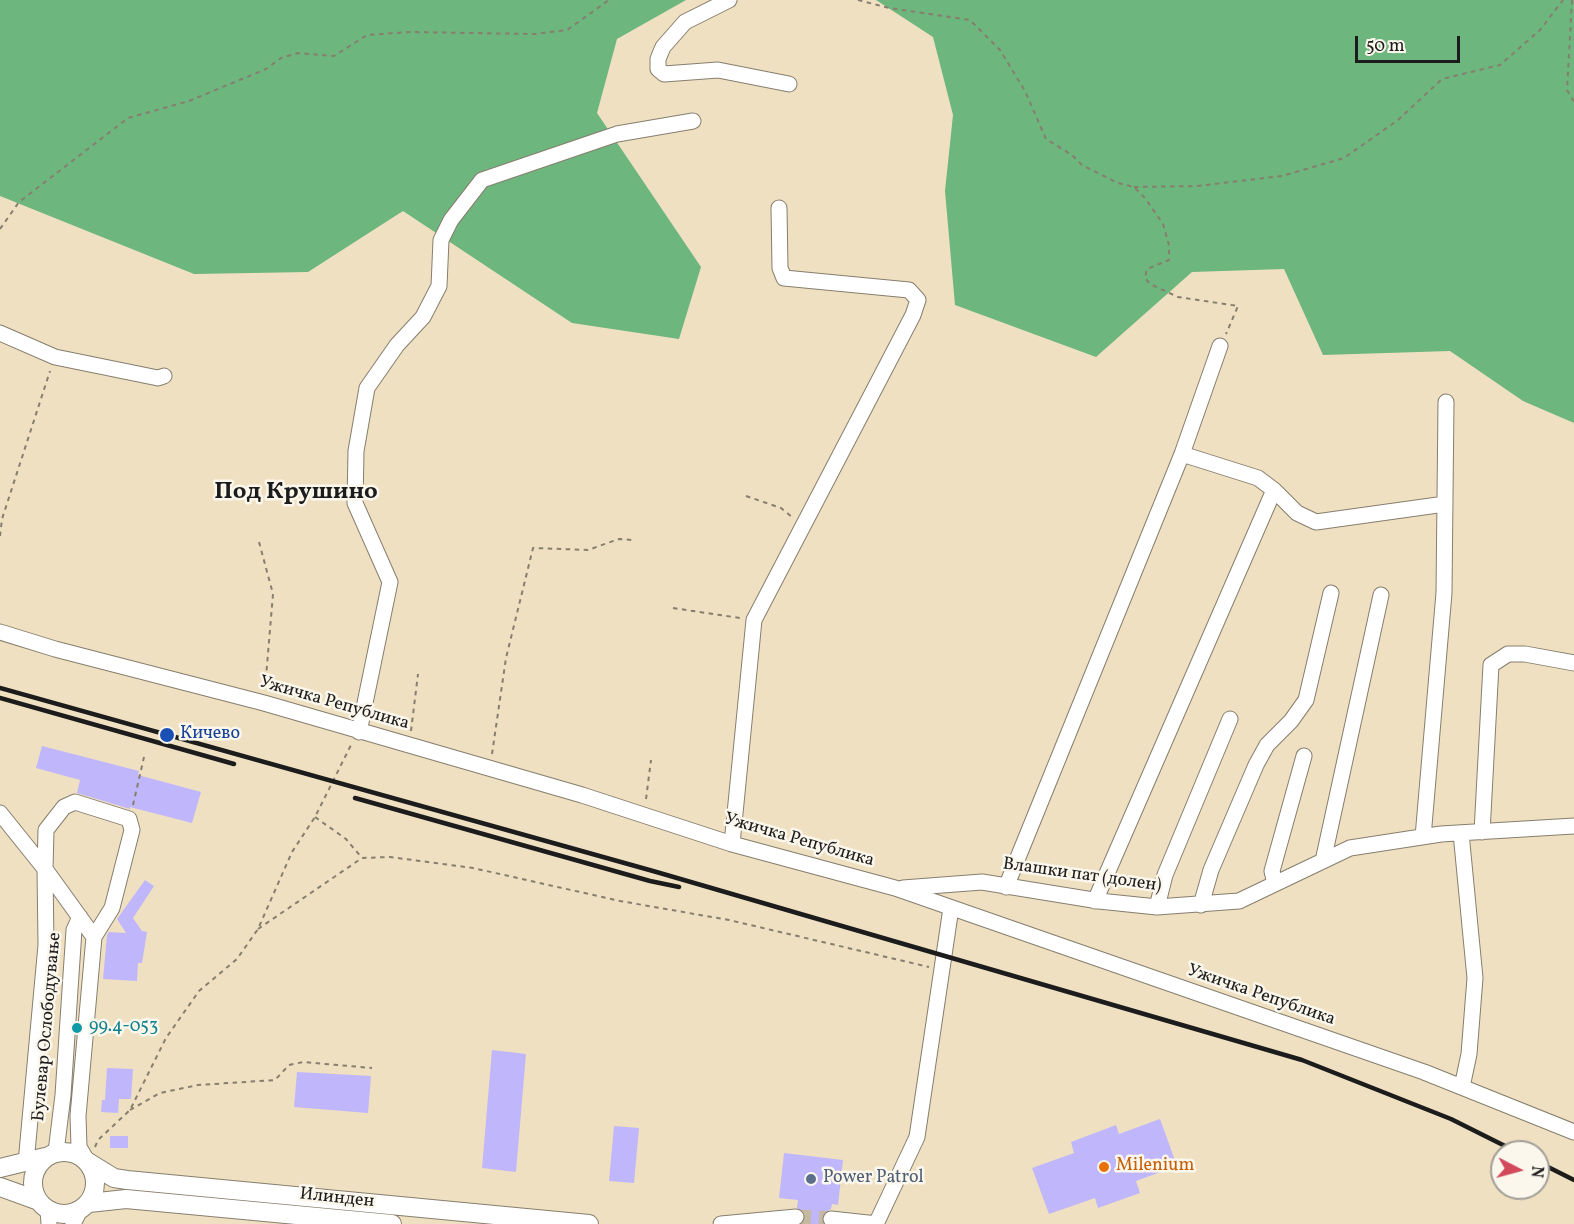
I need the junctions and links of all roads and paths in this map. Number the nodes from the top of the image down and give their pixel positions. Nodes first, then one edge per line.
1 (609, 0) edge
2 (729, 0) edge
3 (858, 0) edge
4 (1563, 0) edge
5 (1572, 0) edge
6 (789, 84) dead end
7 (1574, 102) edge
8 (693, 121) dead end
9 (1134, 187) junction
10 (779, 208) dead end
11 (0, 229) edge
12 (0, 333) edge
13 (1220, 346) joint
14 (55, 357) junction
15 (165, 376) dead end
16 (1446, 402) dead end
17 (1182, 454) junction
18 (1274, 490) junction
19 (746, 496) dead end
20 (1445, 504) junction
21 (803, 527) junction
22 (0, 536) edge
23 (632, 540) dead end
24 (259, 542) dead end
25 (1331, 593) dead end
26 (1381, 595) dead end
27 (673, 608) dead end
28 (754, 620) junction
29 (0, 632) edge
30 (1574, 663) edge
31 (418, 674) dead end
32 (264, 703) junction
33 (1230, 719) dead end
34 (359, 732) junction
35 (410, 746) junction
36 (1304, 756) dead end
37 (144, 757) dead end
38 (651, 760) dead end
39 (490, 769) junction
40 (0, 813) edge
41 (644, 814) junction
42 (315, 817) junction
43 (129, 819) junction
44 (1574, 826) edge
45 (1482, 832) junction
46 (1461, 833) junction
47 (1424, 837) junction
48 (732, 844) junction
49 (362, 858) junction
50 (1323, 861) junction
51 (45, 869) junction
52 (1275, 884) junction
53 (1006, 887) junction
54 (895, 888) junction
55 (1095, 901) junction
56 (1201, 905) junction
57 (1157, 907) junction
58 (951, 908) junction
59 (80, 917) junction
60 (258, 929) junction
61 (94, 937) junction
62 (943, 970) junction
63 (372, 1068) dead end
64 (1462, 1088) junction
65 (130, 1110) junction
66 (1574, 1132) edge
67 (51, 1155) junction
68 (88, 1162) junction
69 (26, 1163) junction
70 (0, 1168) edge
71 (0, 1187) edge
72 (45, 1212) edge
73 (80, 1212) edge
74 (796, 1217) tunnel mouth
75 (831, 1220) dead end
76 (392, 1224) edge
77 (589, 1224) edge
78 (721, 1224) edge
79 (877, 1224) edge

1 - 11 path
2 - 6 street
3 - 9 path
4 - 9 path
5 - 7 path
8 - 34 street
9 - 13 path
10 - 21 street
12 - 14 street
13 - 17 street
14 - 15 street
14 - 22 path
16 - 20 street
17 - 18 street
17 - 53 street
18 - 20 street
18 - 55 street
19 - 21 path
20 - 47 street
21 - 28 street
23 - 39 path
24 - 32 path
25 - 56 street
26 - 50 street
27 - 28 path
28 - 48 street
29 - 32 street, Ужичка Република
30 - 45 street
31 - 35 path
32 - 34 street, Ужичка Република
33 - 57 street
34 - 35 street, Ужичка Република
34 - 42 path
35 - 39 street, Ужичка Република
36 - 52 street
37 - 43 path
38 - 41 path
39 - 41 street, Ужичка Република
40 - 51 street, Булевар Ослободување
41 - 48 street, Ужичка Република
42 - 49 path
42 - 60 path
43 - 51 street
43 - 61 street, Булевар Ослободување
44 - 45 street, Влашки пат (долен)
45 - 46 street, Влашки пат (долен)
46 - 47 street, Влашки пат (долен)
46 - 64 street
47 - 50 street, Влашки пат (долен)
48 - 54 street, Ужичка Република
49 - 60 path
49 - 62 path
50 - 52 street, Влашки пат (долен)
51 - 59 street, Булевар Ослободување
51 - 69 street
52 - 56 street, Влашки пат (долен)
53 - 54 street, Влашки пат (долен)
53 - 55 street, Влашки пат (долен)
54 - 58 street, Ужичка Република
55 - 57 street, Влашки пат (долен)
56 - 57 street, Влашки пат (долен)
58 - 62 street
58 - 64 street, Ужичка Република
59 - 61 street
59 - 67 street, Булевар Ослободување
60 - 65 path
61 - 68 street, Булевар Ослободување
62 - 79 street
63 - 65 path
64 - 66 street, Ужичка Република
65 - 68 path
67 - 68 main road, Илинден
67 - 69 main road
67 - 72 main road
68 - 73 main road
68 - 77 main road, Илинден
69 - 70 main road
71 - 72 main road, Илинден
72 - 73 main road, Илинден
73 - 76 main road, Илинден
74 - 78 street
75 - 79 street

